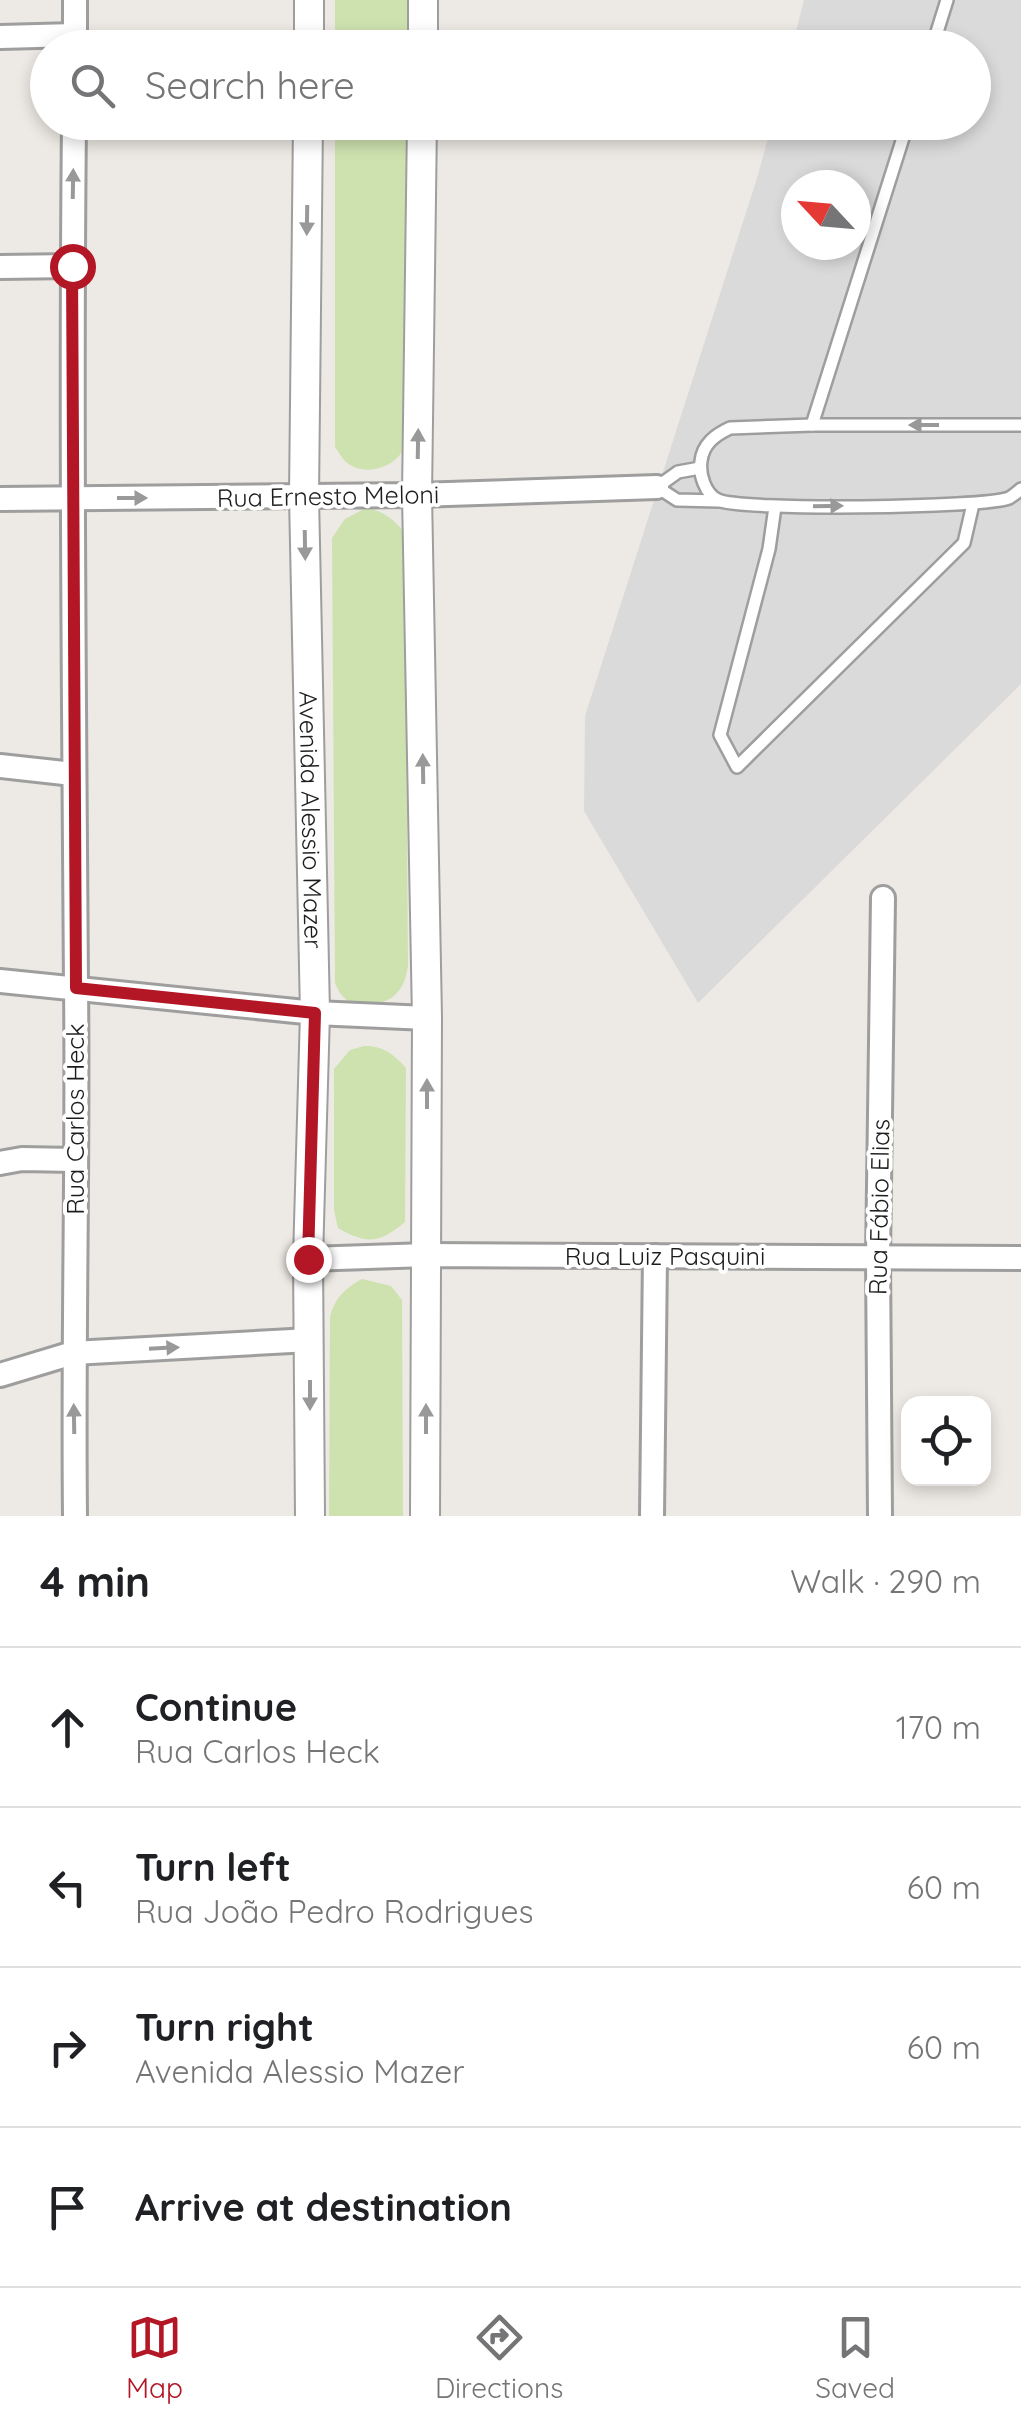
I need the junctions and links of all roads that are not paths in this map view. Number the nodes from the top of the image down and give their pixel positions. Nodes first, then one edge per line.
1 (75, 0) edge
2 (310, 0) edge
3 (423, 0) edge
4 (947, 0) edge
5 (74, 30) edge
6 (309, 30) edge
7 (422, 30) edge
8 (938, 30) edge
9 (0, 36) edge
10 (30, 38) edge
11 (74, 140) edge
12 (308, 140) edge
13 (422, 140) edge
14 (902, 140) edge
15 (72, 266) junction
16 (0, 267) edge
17 (812, 425) junction
18 (1021, 426) edge
19 (700, 468) junction
20 (657, 488) junction
21 (1021, 489) edge
22 (417, 496) junction
23 (304, 497) junction
24 (74, 498) junction
25 (0, 499) edge
26 (719, 501) junction
27 (973, 504) junction
28 (775, 507) junction
29 (0, 766) edge
30 (73, 774) junction
31 (884, 898) dead end
32 (0, 980) edge
33 (76, 988) junction
34 (315, 1013) junction
35 (427, 1018) junction
36 (76, 1160) junction
37 (0, 1163) edge
38 (427, 1255) junction
39 (654, 1256) junction
40 (878, 1258) junction
41 (1021, 1258) edge
42 (308, 1259) junction
43 (310, 1340) junction
44 (73, 1353) junction
45 (0, 1375) edge
46 (75, 1516) edge
47 (310, 1516) edge
48 (425, 1516) edge
49 (652, 1516) edge
50 (880, 1516) edge

1 - 5 street
2 - 6 street
3 - 7 street
4 - 8 lane
9 - 10 street
15 -> 11 street, Rua Carlos Heck
12 -> 23 street, Avenida Alessio Mazer
22 -> 13 street
14 - 17 lane
15 - 16 street
15 - 24 street, Rua Carlos Heck
18 -> 17 lane
17 - 19 lane
19 - 20 lane
19 - 26 lane
20 - 22 street, Rua Ernesto Meloni
20 - 26 lane
21 - 27 lane
22 - 23 street, Rua Ernesto Meloni
35 -> 22 street
24 -> 23 street, Rua Ernesto Meloni
23 -> 34 street, Avenida Alessio Mazer
24 - 25 street, Rua Ernesto Meloni
24 - 30 street, Rua Carlos Heck
26 - 28 lane
28 -> 27 lane
27 - 28 lane
29 - 30 street
30 - 33 street, Rua Carlos Heck
31 - 40 street, Rua Fábio Elias
32 - 33 street
33 - 34 street
33 - 36 street, Rua Carlos Heck
34 - 35 street
34 - 42 street, Avenida Alessio Mazer
38 -> 35 street
36 - 37 street
36 - 44 street, Rua Carlos Heck
38 - 39 street, Rua Luiz Pasquini
38 - 42 street, Rua Luiz Pasquini
48 -> 38 street
39 - 40 street, Rua Luiz Pasquini
39 - 49 street
40 - 41 street, Rua Luiz Pasquini
40 - 50 street, Rua Fábio Elias
42 - 43 street, Avenida Alessio Mazer
44 -> 43 street
43 -> 47 street, Avenida Alessio Mazer
44 - 45 street
46 -> 44 street, Rua Carlos Heck

